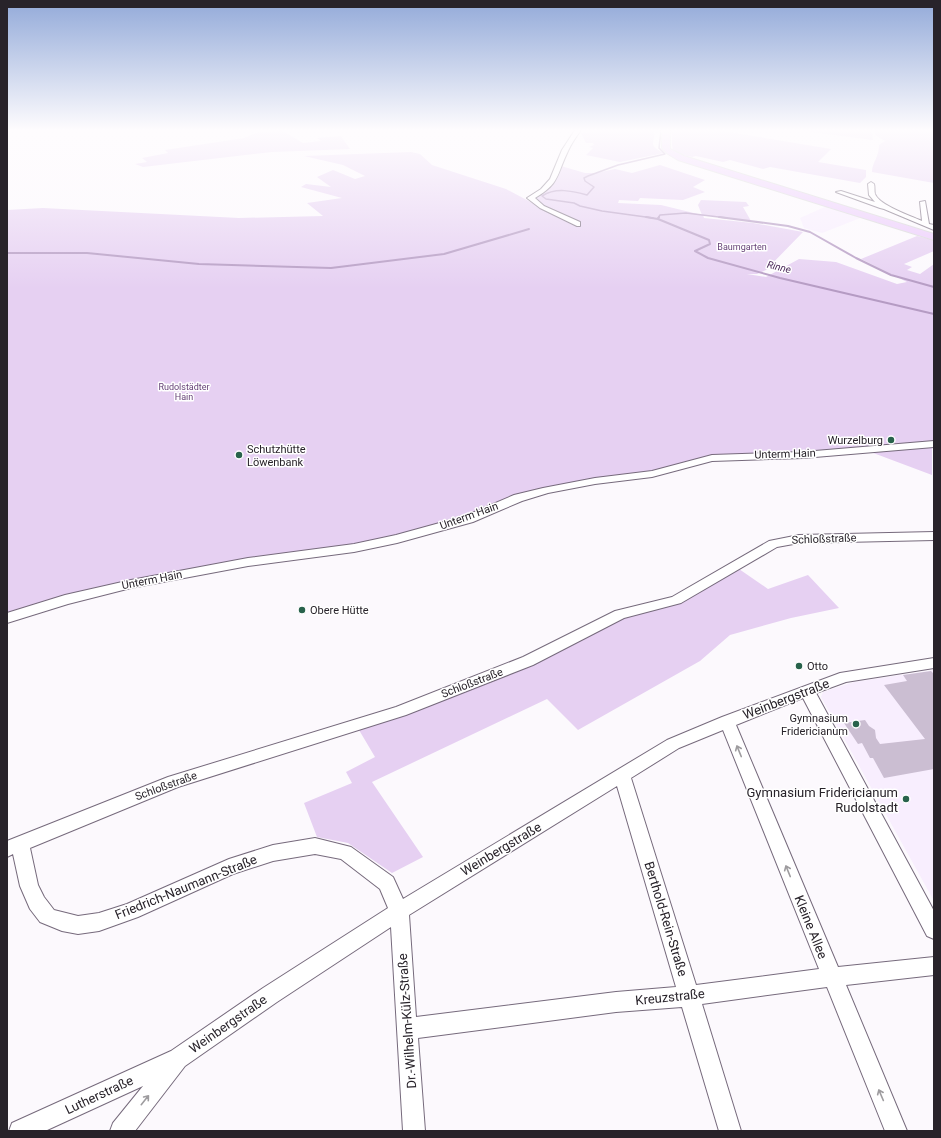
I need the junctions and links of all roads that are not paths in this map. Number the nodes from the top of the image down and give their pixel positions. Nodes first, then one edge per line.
1 (551, 183) edge
2 (763, 183) edge
3 (871, 184) dead end
4 (839, 192) dead end
5 (923, 202) dead end
6 (897, 212) junction
7 (577, 224) dead end
8 (926, 225) junction
9 (934, 228) edge
10 (934, 236) edge
11 (934, 444) edge
12 (934, 536) edge
13 (7, 618) edge
14 (934, 663) edge
15 (807, 690) junction
16 (727, 721) junction
17 (622, 776) junction
18 (13, 846) edge
19 (399, 911) junction
20 (934, 930) edge
21 (934, 966) edge
22 (831, 977) junction
23 (690, 996) junction
24 (407, 1029) junction
25 (178, 1059) junction
26 (20, 1131) edge
27 (120, 1131) edge
28 (414, 1131) edge
29 (730, 1131) edge
30 (896, 1131) edge

1 - 7 street
2 - 10 main road
3 - 6 street
4 - 6 street
5 - 8 street
6 - 8 street
8 - 9 street
11 - 13 street, Unterm Hain
12 - 18 street, Schloßstraße
14 - 15 street, Weinbergstraße
15 - 16 street, Weinbergstraße
15 - 20 street
16 - 17 street, Weinbergstraße
22 -> 16 street, Kleine Allee
17 - 19 street, Weinbergstraße
17 - 23 street, Berthold-Rein-Straße
18 - 19 street, Friedrich-Naumann-Straße
19 - 24 street, Dr.-Wilhelm-Külz-Straße
19 - 25 street, Weinbergstraße
21 - 22 street, Kreuzstraße
22 - 23 street, Kreuzstraße
30 -> 22 street, Kleine Allee
23 - 24 street, Kreuzstraße
23 - 29 street, Berthold-Rein-Straße
24 - 28 street, Dr.-Wilhelm-Külz-Straße
25 - 26 street, Lutherstraße
27 -> 25 street, Weinbergstraße

